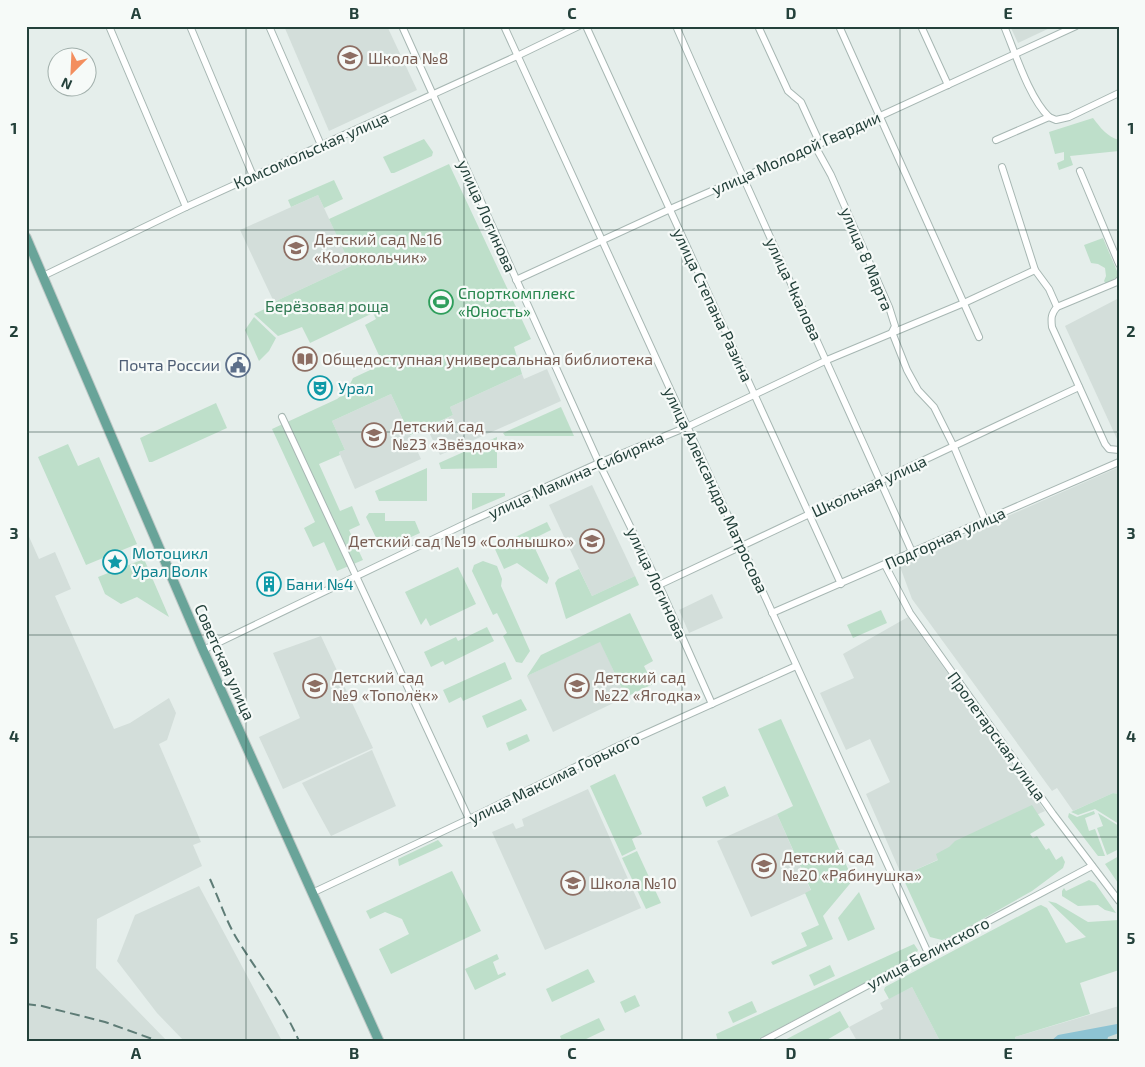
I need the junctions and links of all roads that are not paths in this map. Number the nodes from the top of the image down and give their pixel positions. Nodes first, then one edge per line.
1 (109, 26) edge
2 (190, 26) edge
3 (270, 26) edge
4 (402, 26) edge
5 (504, 26) edge
6 (579, 26) edge
7 (586, 26) edge
8 (676, 26) edge
9 (758, 26) edge
10 (839, 26) edge
11 (921, 26) edge
12 (1004, 26) edge
13 (1076, 26) edge
14 (1016, 54) junction
15 (517, 56) junction
16 (948, 85) junction
17 (1119, 93) edge
18 (432, 95) junction
19 (880, 116) junction
20 (1049, 117) junction
21 (996, 140) dead end
22 (321, 145) junction
23 (815, 146) junction
24 (1002, 167) dead end
25 (1080, 172) dead end
26 (253, 176) junction
27 (742, 177) junction
28 (186, 207) junction
29 (668, 210) junction
30 (26, 237) edge
31 (602, 242) junction
32 (1119, 264) edge
33 (1035, 270) junction
34 (43, 276) junction
35 (516, 280) junction
36 (1119, 280) edge
37 (964, 303) junction
38 (1057, 307) junction
39 (892, 332) junction
40 (979, 337) dead end
41 (827, 360) junction
42 (1079, 387) junction
43 (754, 394) junction
44 (282, 417) dead end
45 (687, 427) junction
46 (954, 447) junction
47 (1119, 450) edge
48 (1119, 462) edge
49 (599, 463) junction
50 (880, 480) junction
51 (809, 513) junction
52 (985, 520) junction
53 (742, 546) junction
54 (912, 552) junction
55 (885, 565) junction
56 (355, 577) junction
57 (841, 584) junction
58 (658, 585) junction
59 (772, 613) junction
60 (203, 650) junction
61 (796, 666) junction
62 (712, 704) junction
63 (468, 819) junction
64 (1092, 866) junction
65 (312, 892) junction
66 (1119, 901) edge
67 (928, 954) junction
68 (379, 1041) edge
69 (763, 1041) edge

1 - 28 street
2 - 26 street
3 - 22 street
4 - 18 street, улица Логинова
5 - 15 street, улица Александра Матросова
6 - 15 street, Комсомольская улица
7 - 29 street, улица Степана Разина
8 - 27 street, улица Чкалова
9 - 23 street, улица 8 Марта
10 - 19 street
11 - 16 street
12 - 14 street
13 - 14 street, улица Молодой Гвардии
14 - 16 street, улица Молодой Гвардии
14 - 20 street
15 - 18 street, Комсомольская улица
15 - 31 street, улица Александра Матросова
16 - 19 street, улица Молодой Гвардии
17 - 20 street
18 - 22 street, Комсомольская улица
18 - 35 street, улица Логинова
19 - 23 street, улица Молодой Гвардии
19 - 37 street
20 - 21 street
22 - 26 street, Комсомольская улица
23 - 27 street, улица Молодой Гвардии
23 - 39 street, улица 8 Марта
24 - 33 street
25 - 32 street
26 - 28 street, Комсомольская улица
27 - 29 street, улица Молодой Гвардии
27 - 41 street, улица Чкалова
28 - 34 street, Комсомольская улица
29 - 31 street, улица Молодой Гвардии
29 - 43 street, улица Степана Разина
30 - 34 main road, Советская улица
31 - 35 street, улица Молодой Гвардии
31 - 45 street, улица Александра Матросова
33 - 37 street, улица Мамина-Сибиряка
33 - 38 street
34 - 60 main road, Советская улица
35 - 49 street, улица Логинова
36 - 38 street
37 - 39 street, улица Мамина-Сибиряка
37 - 40 street
38 - 42 street
39 - 41 street, улица Мамина-Сибиряка
39 - 46 street, улица 8 Марта
41 - 43 street, улица Мамина-Сибиряка
41 - 50 street, улица Чкалова
42 - 46 street, Школьная улица
42 - 47 street
43 - 45 street, улица Мамина-Сибиряка
43 - 51 street, улица Степана Разина
44 - 56 street
45 - 49 street, улица Мамина-Сибиряка
45 - 53 street, улица Александра Матросова
46 - 50 street, Школьная улица
46 - 52 street, улица 8 Марта
48 - 52 street, Подгорная улица
49 - 56 street, улица Мамина-Сибиряка
49 - 58 street, улица Логинова
50 - 51 street, Школьная улица
50 - 54 street, улица Чкалова
51 - 53 street, Школьная улица
51 - 57 street, улица Степана Разина
52 - 54 street, Подгорная улица
53 - 58 street, Школьная улица
53 - 59 street, улица Александра Матросова
54 - 55 street, Подгорная улица
55 - 57 street, Подгорная улица
55 - 64 street, Пролетарская улица
56 - 60 street, улица Мамина-Сибиряка
56 - 63 street
57 - 59 street, Подгорная улица
58 - 62 street, улица Логинова
59 - 61 street, улица Александра Матросова
60 - 65 main road, Советская улица
61 - 62 street, улица Максима Горького
61 - 67 street, улица Александра Матросова
62 - 63 street, улица Максима Горького
63 - 65 street, улица Максима Горького
64 - 66 street, Пролетарская улица
64 - 67 street, улица Белинского
65 - 68 main road, Советская улица
67 - 69 street, улица Белинского

